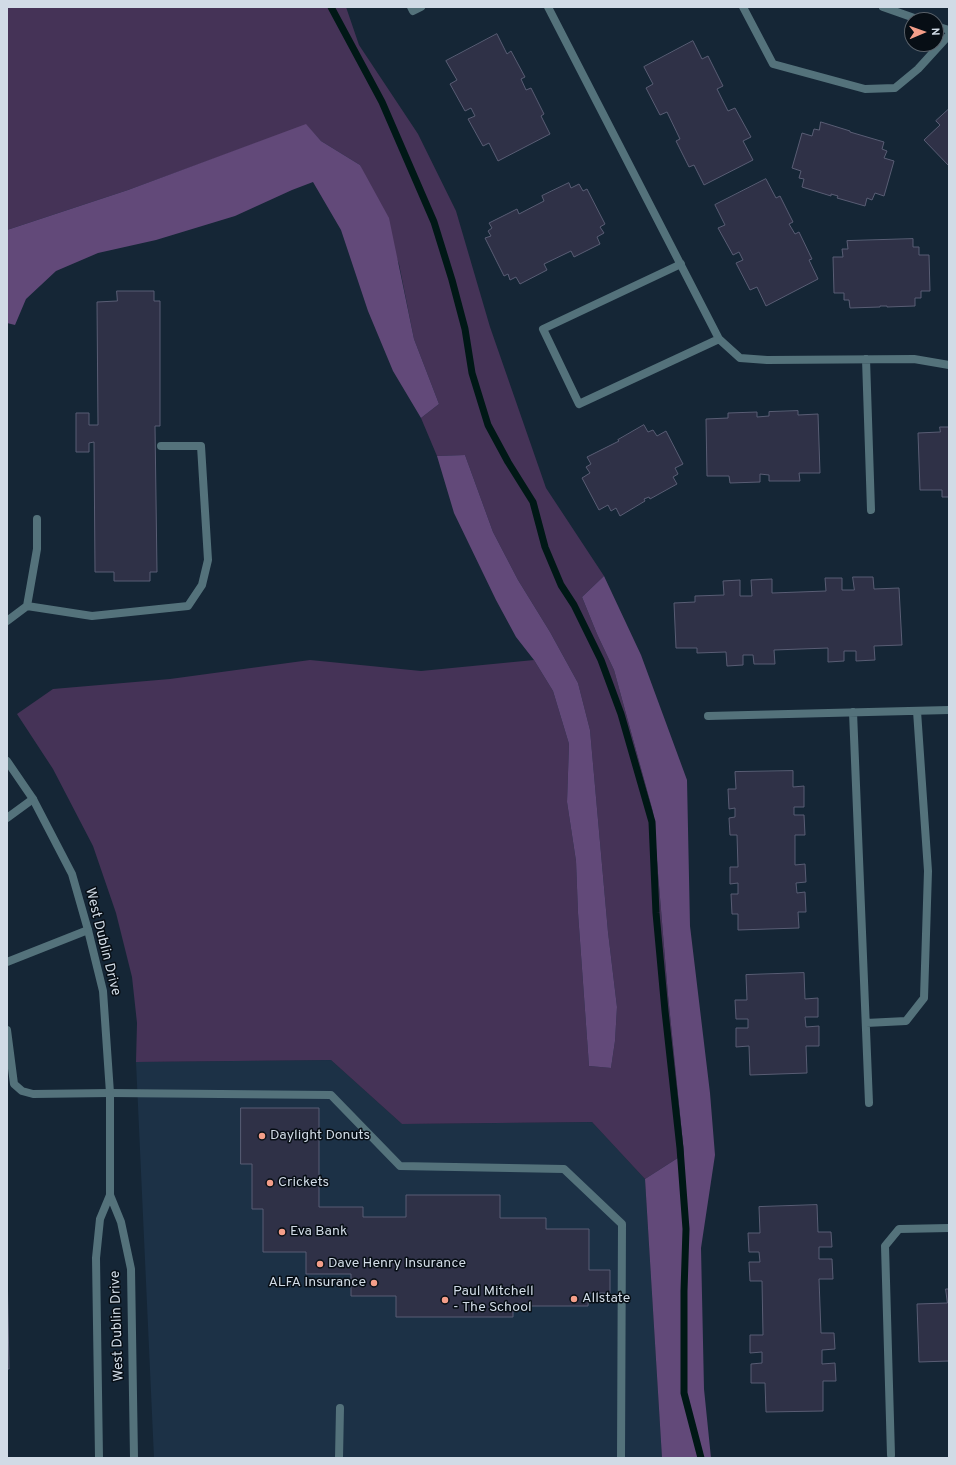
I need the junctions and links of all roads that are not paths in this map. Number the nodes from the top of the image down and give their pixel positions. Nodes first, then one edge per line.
1 (411, 7) edge
2 (421, 7) edge
3 (548, 7) edge
4 (743, 7) edge
5 (883, 7) edge
6 (904, 14) edge
7 (949, 35) edge
8 (681, 264) junction
9 (720, 339) junction
10 (866, 359) junction
11 (949, 365) edge
12 (161, 446) dead end
13 (871, 510) dead end
14 (38, 519) dead end
15 (27, 606) junction
16 (7, 621) edge
17 (949, 710) edge
18 (917, 711) junction
19 (853, 712) junction
20 (708, 716) dead end
21 (7, 761) edge
22 (33, 799) junction
23 (7, 818) edge
24 (88, 930) junction
25 (7, 962) edge
26 (866, 1023) junction
27 (7, 1030) edge
28 (110, 1093) junction
29 (869, 1103) dead end
30 (110, 1195) junction
31 (949, 1228) edge
32 (340, 1408) dead end
33 (891, 1455) dead end
34 (99, 1458) edge
35 (134, 1458) edge
36 (339, 1458) edge
37 (621, 1458) edge

1 - 2 street
3 - 8 street
4 - 7 street
5 - 6 street
8 - 9 street
8 - 9 street
9 - 10 street
10 - 11 street
10 - 13 street
12 - 15 street
14 - 15 street
15 - 16 street
17 - 18 street
18 - 19 street
18 - 26 street
19 - 20 street
19 - 26 street
21 - 22 street, West Dublin Drive
22 - 23 street
22 - 24 street, West Dublin Drive
24 - 25 street
24 - 28 street, West Dublin Drive
26 - 29 street
27 - 28 street
28 - 30 street, West Dublin Drive
28 - 37 street
30 - 34 street, West Dublin Drive
30 - 35 street, West Dublin Drive
31 - 33 street
32 - 36 street

